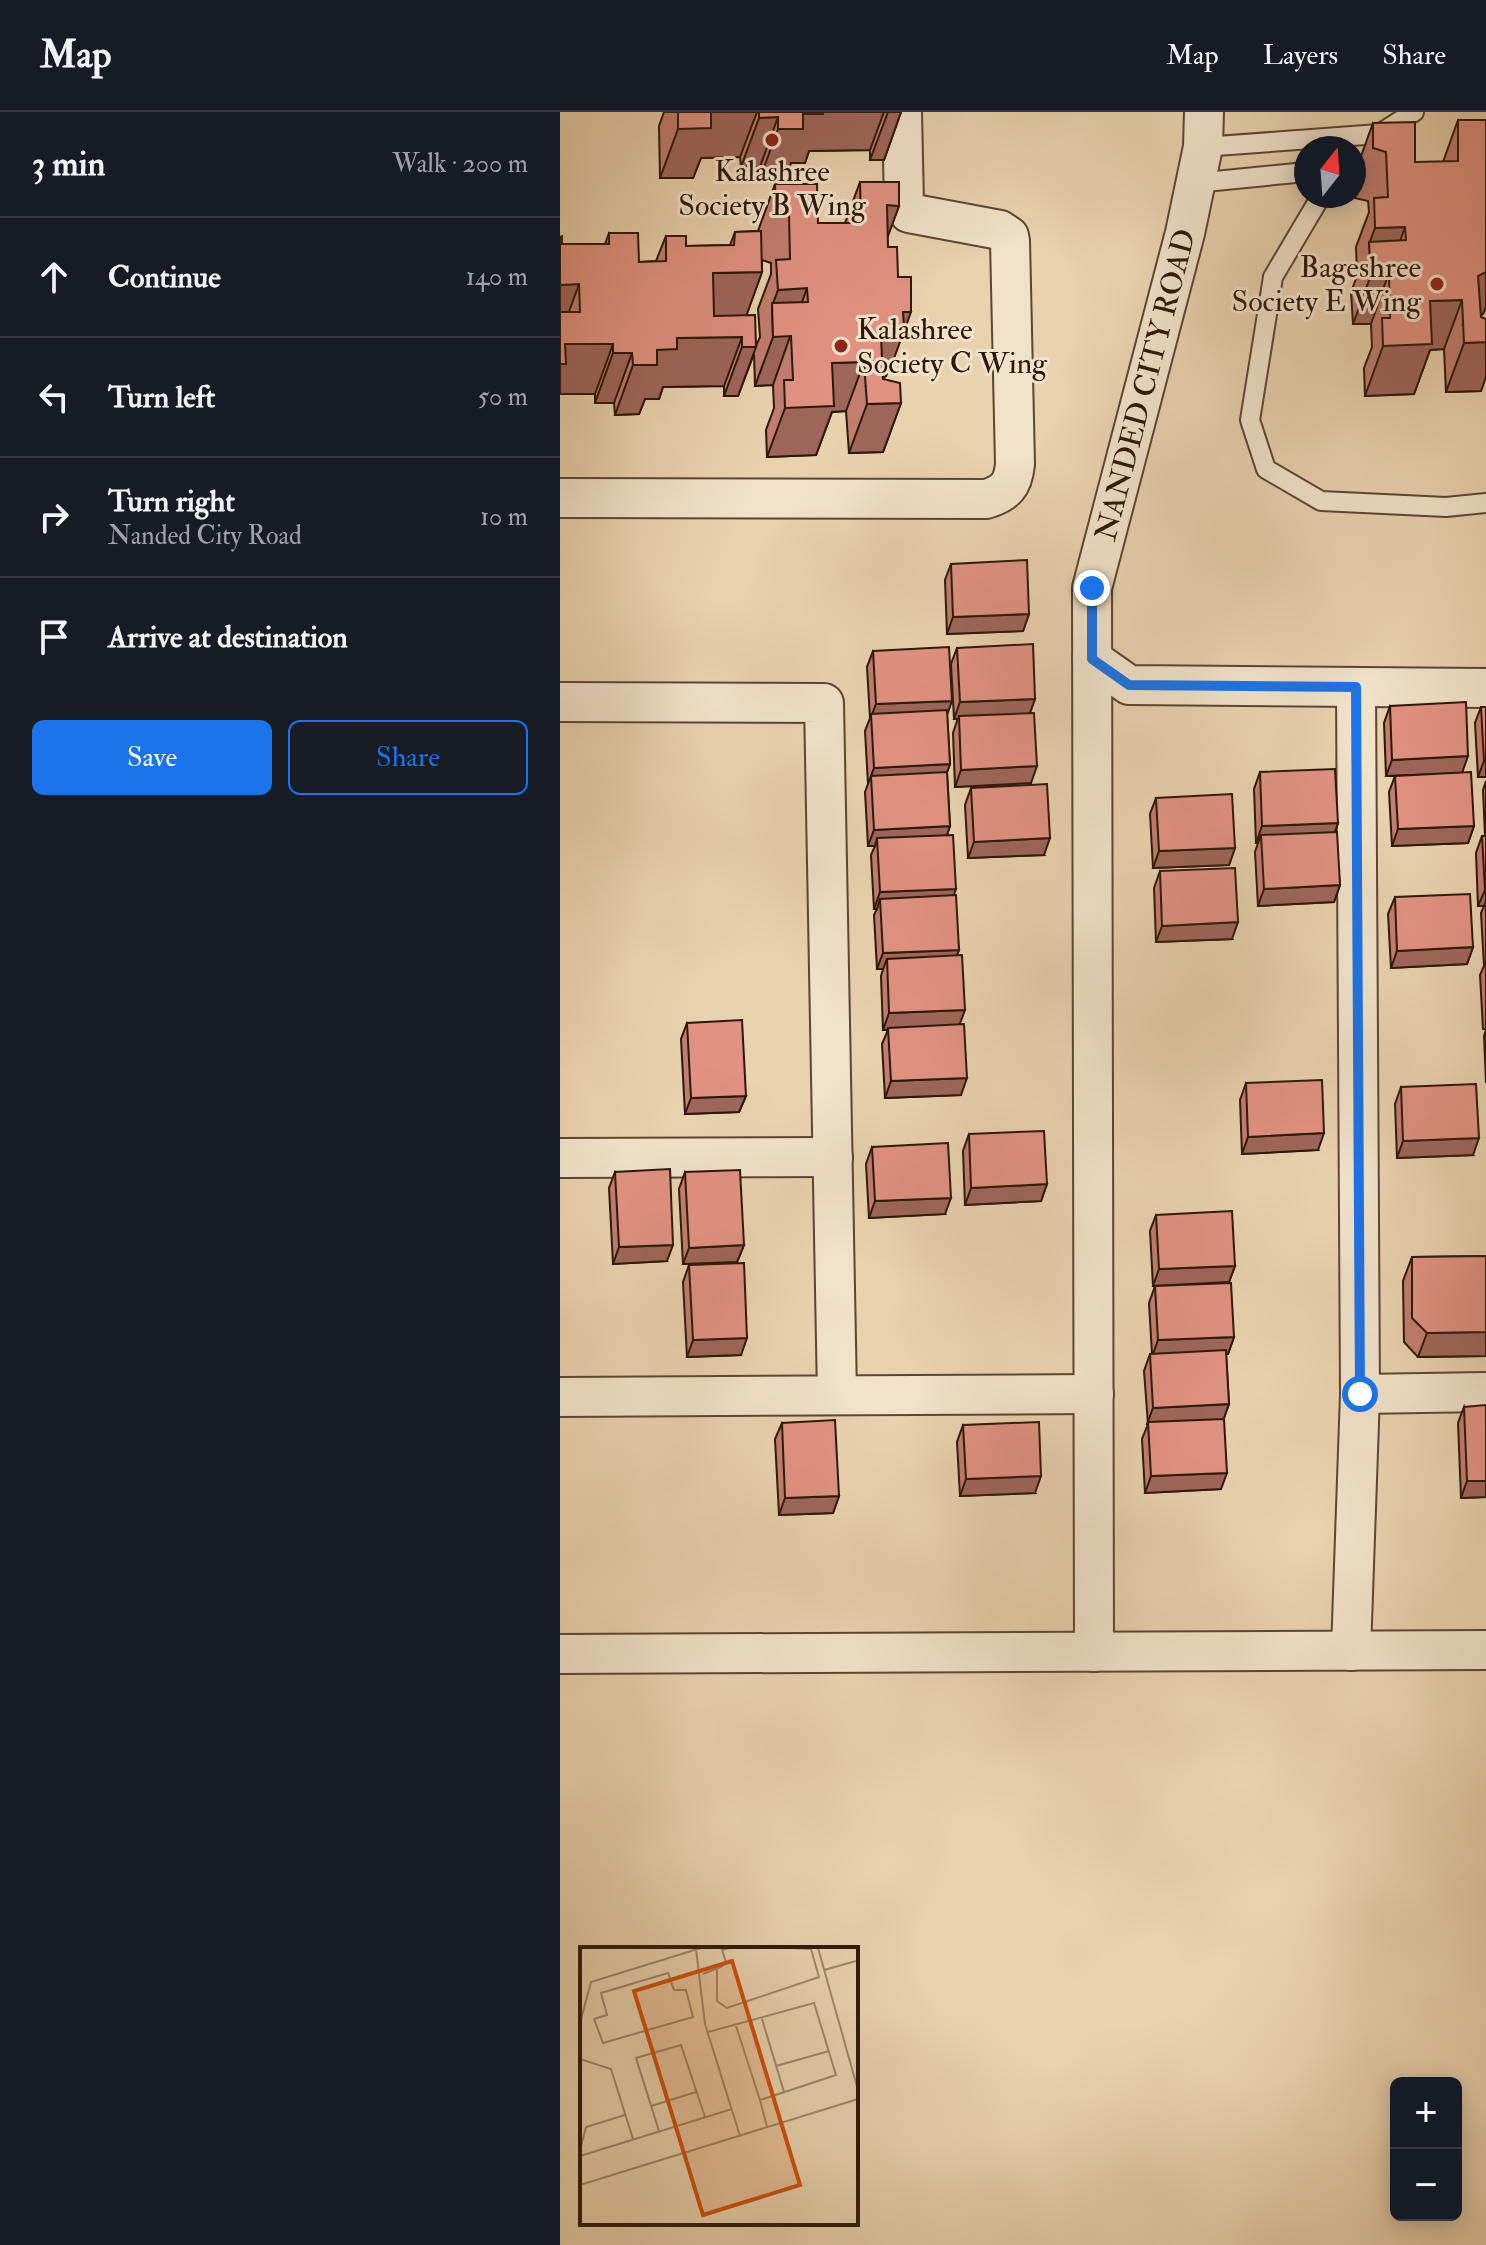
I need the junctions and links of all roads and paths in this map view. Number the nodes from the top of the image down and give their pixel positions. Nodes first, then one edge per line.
1 (902, 112) edge
2 (1414, 112) edge
3 (1204, 129) edge
4 (1366, 136) edge
5 (1294, 138) edge
6 (1294, 173) edge
7 (1195, 183) junction
8 (1314, 208) edge
9 (560, 498) edge
10 (1486, 503) edge
11 (1092, 659) junction
12 (1356, 687) junction
13 (1486, 688) edge
14 (560, 702) edge
15 (833, 1157) junction
16 (560, 1158) edge
17 (1486, 1392) edge
18 (1094, 1394) junction
19 (1360, 1394) junction
20 (837, 1395) junction
21 (560, 1397) edge
22 (1486, 1650) edge
23 (1351, 1651) junction
24 (1094, 1652) junction
25 (560, 1654) edge

1 - 9 street
2 - 4 lane
3 - 5 lane
3 - 7 street, NANDED CITY ROAD
6 - 7 lane
7 - 11 street, NANDED CITY ROAD
8 - 10 lane
11 - 12 street
11 - 18 street, NANDED CITY ROAD
12 - 13 street
12 - 19 street
14 - 15 street
15 - 16 street
15 - 20 street
17 - 19 street
18 - 20 street
18 - 24 street, NANDED CITY ROAD
19 - 23 street
20 - 21 street
22 - 23 street
23 - 24 street
24 - 25 street

